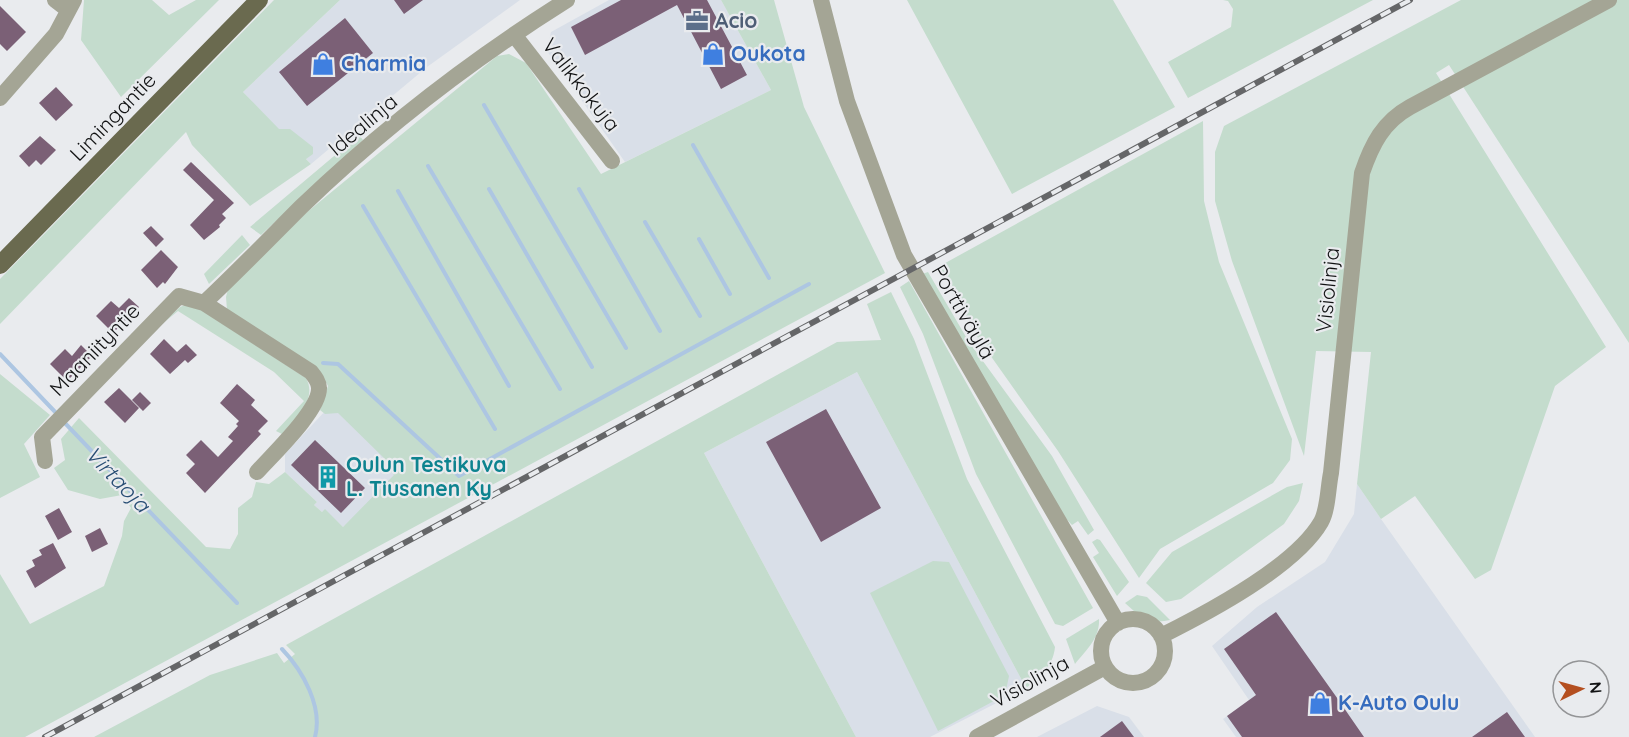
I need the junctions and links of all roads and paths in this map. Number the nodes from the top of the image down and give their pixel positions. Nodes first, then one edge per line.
1 (259, 0) edge
2 (567, 0) edge
3 (821, 0) edge
4 (1608, 0) edge
5 (66, 3) edge
6 (515, 36) junction
7 (0, 98) edge
8 (612, 161) dead end
9 (0, 265) edge
10 (204, 303) junction
11 (45, 461) dead end
12 (257, 472) dead end
13 (1118, 623) junction
14 (1161, 636) junction
15 (1105, 667) junction
16 (977, 737) edge

1 - 9 main road, Limingantie
2 - 6 street, Idealinja
3 - 13 street, Porttiväylä
4 - 14 street, Visiolinja
5 - 7 street
6 - 8 street, Valikkokuja
6 - 10 street, Idealinja
10 - 11 street, Maaniityntie
10 - 12 street
13 - 14 street
13 - 15 street
14 - 15 street
15 - 16 street, Visiolinja

